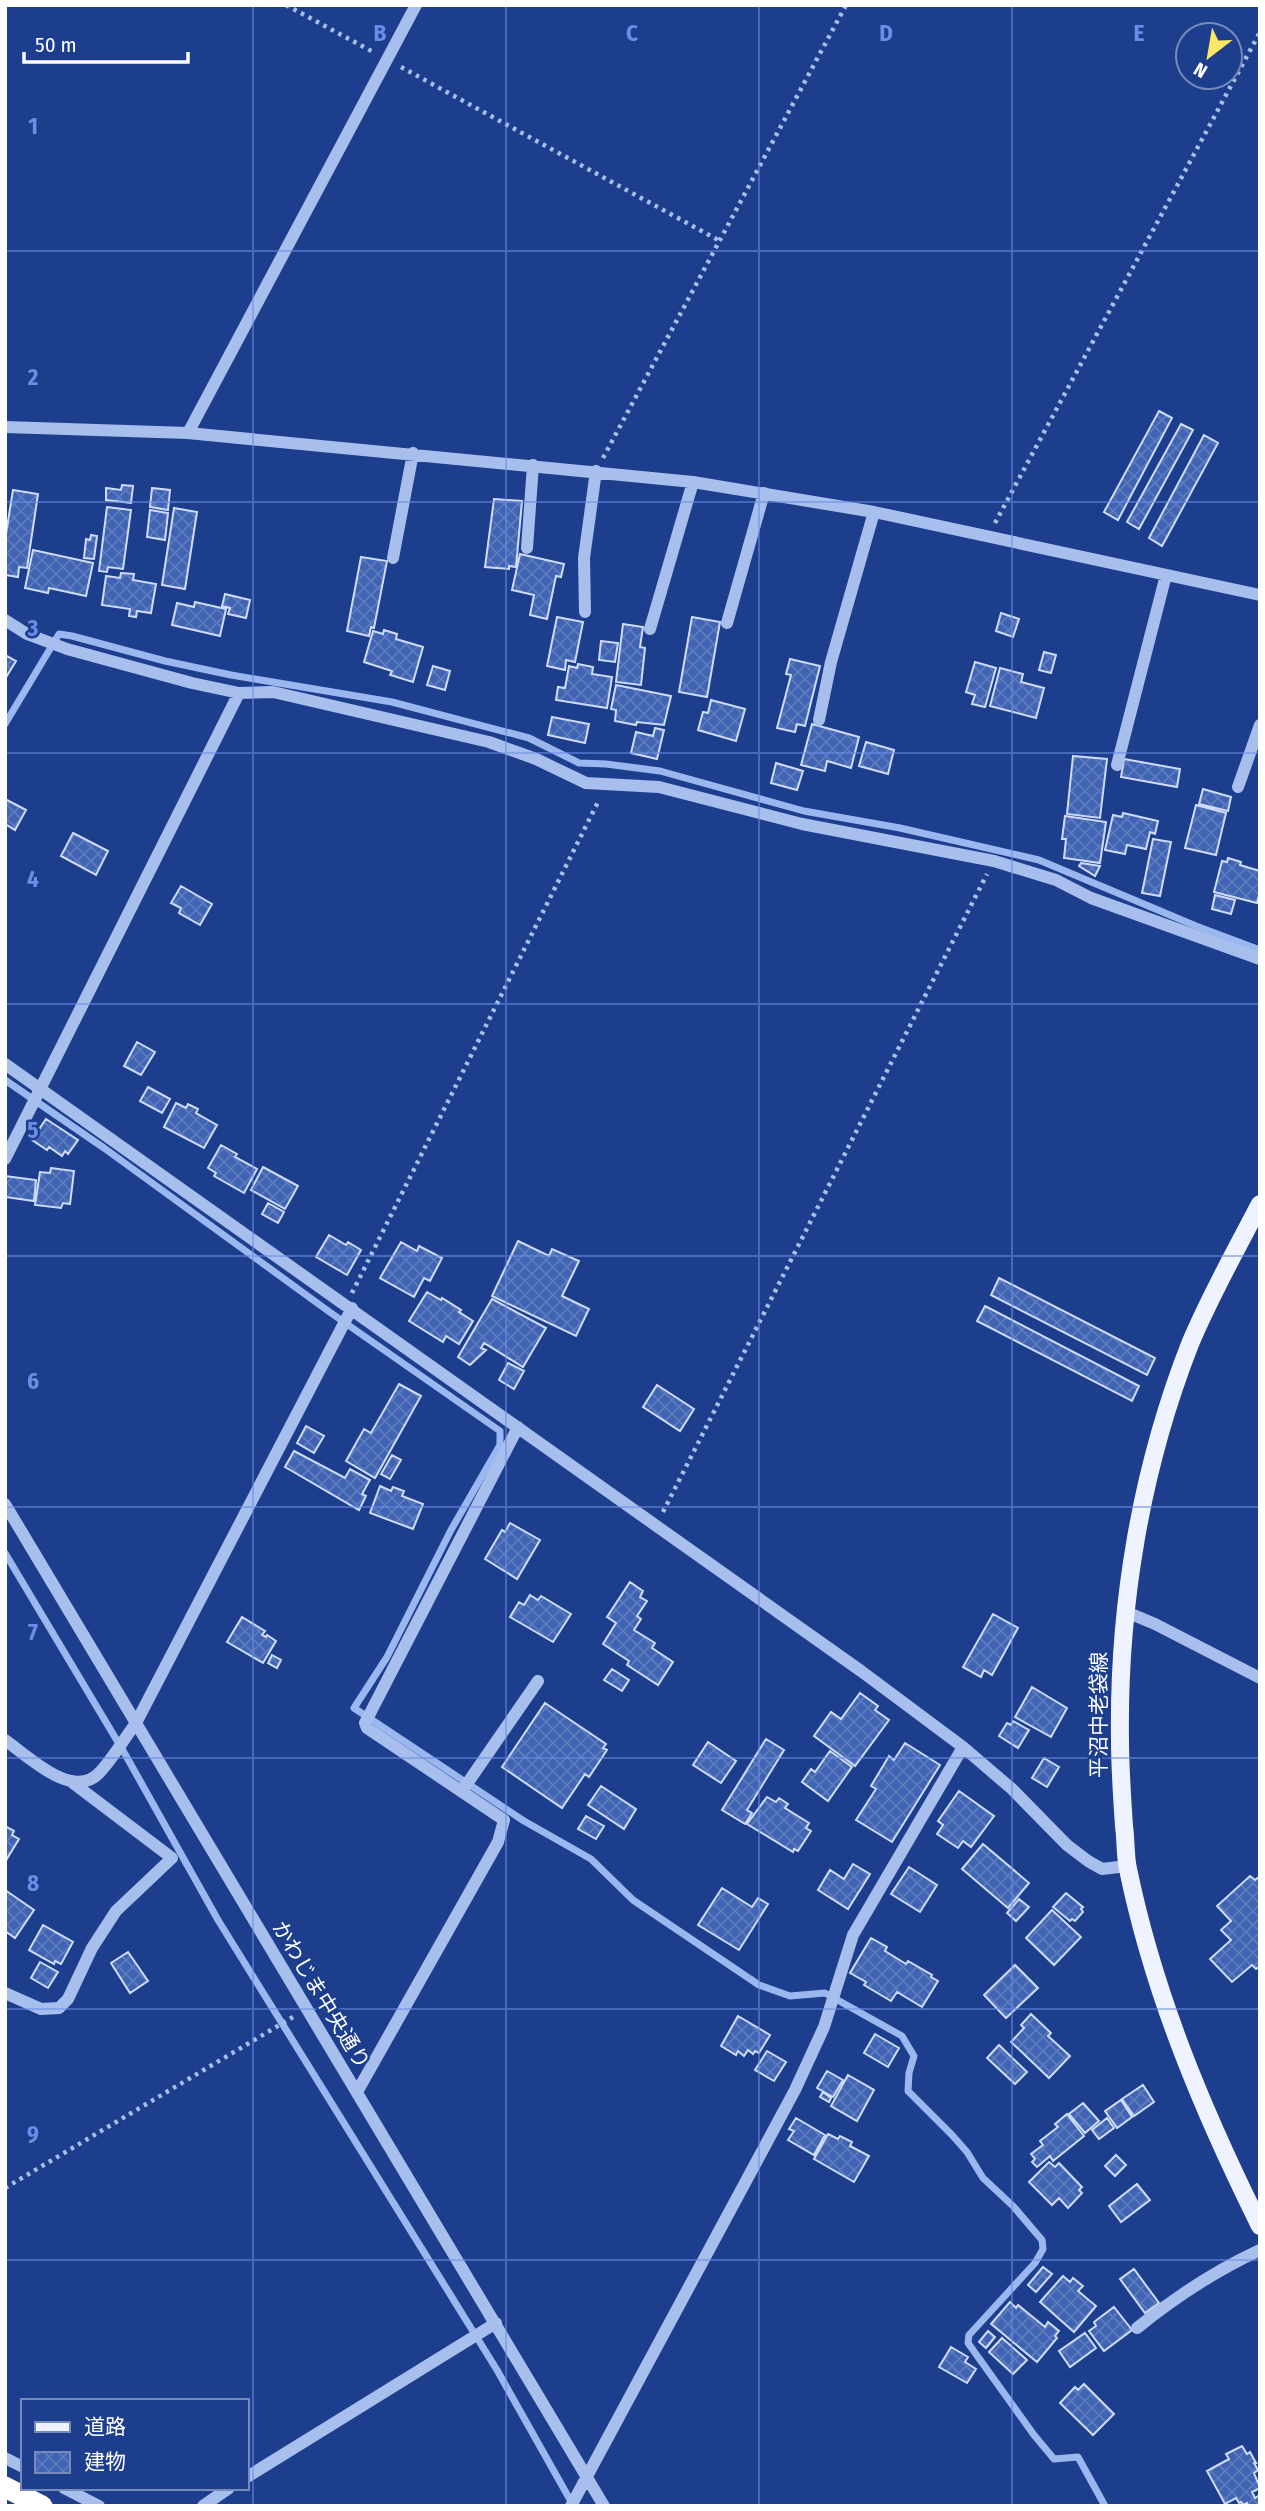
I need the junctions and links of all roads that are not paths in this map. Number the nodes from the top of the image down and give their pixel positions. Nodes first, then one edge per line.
1 (416, 5) edge
2 (5, 427) edge
3 (188, 433) junction
4 (413, 453) junction
5 (533, 465) junction
6 (596, 471) junction
7 (693, 482) junction
8 (764, 493) junction
9 (874, 512) junction
10 (527, 548) dead end
11 (393, 558) dead end
12 (1166, 575) junction
13 (1260, 595) edge
14 (585, 612) dead end
15 (5, 620) edge
16 (727, 623) dead end
17 (650, 629) dead end
18 (239, 693) junction
19 (819, 720) dead end
20 (1260, 724) edge
21 (1117, 765) dead end
22 (1238, 788) dead end
23 (1260, 959) edge
24 (5, 1064) edge
25 (40, 1090) junction
26 (5, 1159) edge
27 (1260, 1205) edge
28 (349, 1306) junction
29 (518, 1427) junction
30 (5, 1504) edge
31 (1124, 1611) junction
32 (1260, 1678) edge
33 (538, 1681) dead end
34 (136, 1723) junction
35 (5, 1740) edge
36 (964, 1747) junction
37 (73, 1783) junction
38 (462, 1791) junction
39 (1128, 1866) junction
40 (5, 1993) edge
41 (357, 2092) junction
42 (1260, 2226) edge
43 (1260, 2250) edge
44 (496, 2323) junction
45 (1137, 2328) dead end
46 (5, 2458) edge
47 (21, 2466) edge
48 (248, 2476) edge
49 (586, 2476) junction
50 (5, 2487) edge
51 (68, 2490) edge
52 (226, 2490) edge
53 (42, 2506) edge
54 (99, 2506) edge
55 (203, 2506) edge
56 (570, 2506) edge
57 (604, 2506) edge

1 - 3 street
2 - 3 street
3 - 4 street
4 - 5 street
4 - 11 street
5 - 6 street
5 - 10 street
6 - 7 street
6 - 14 street
7 - 8 street
7 - 17 street
8 - 9 street
8 - 16 street
9 - 12 street
9 - 19 street
12 - 13 street
12 - 21 street
15 - 18 street
18 - 23 street
18 - 25 street
20 - 22 street
24 - 25 street
25 - 26 street
25 - 28 street
27 - 31 main road, 平沼中老袋線
28 - 29 street
28 - 34 street
29 - 36 street
29 - 38 street
30 - 34 street, かわじま中央通り
31 - 32 street
31 - 39 main road, 平沼中老袋線
33 - 38 street
34 - 37 street
34 - 41 street, かわじま中央通り
35 - 37 street
36 - 39 street
36 - 49 street
37 - 40 street
38 - 41 street
39 - 42 main road, 平沼中老袋線
41 - 44 street, かわじま中央通り
43 - 45 street
44 - 48 street
44 - 49 street, かわじま中央通り
46 - 47 street
49 - 56 street
49 - 57 street, かわじま中央通り
50 - 53 highway
51 - 54 street
52 - 55 street

